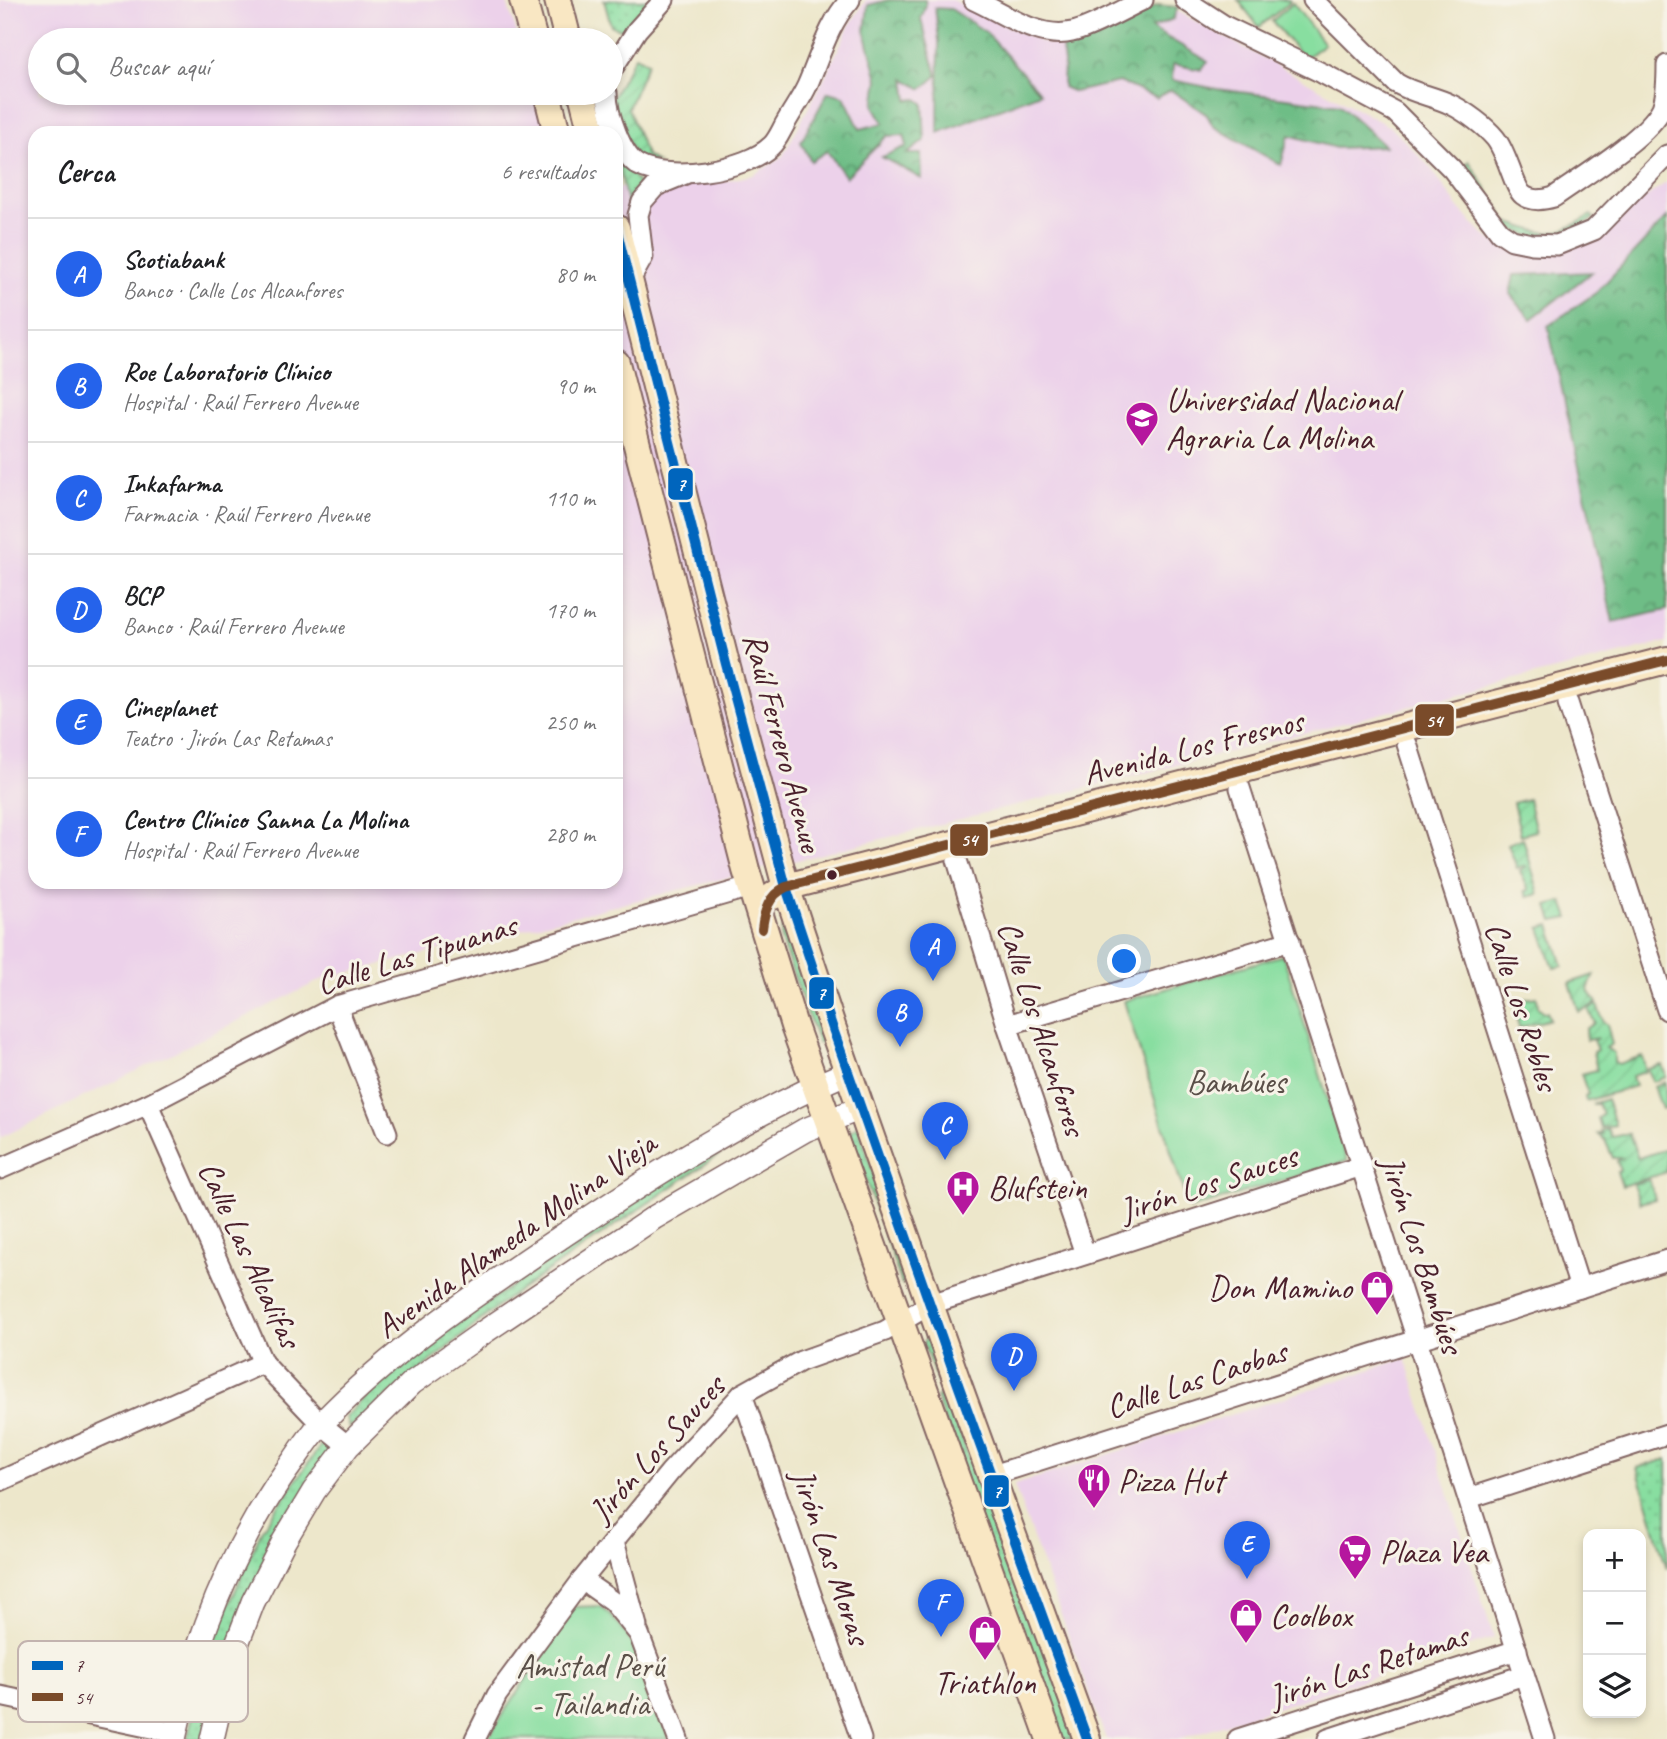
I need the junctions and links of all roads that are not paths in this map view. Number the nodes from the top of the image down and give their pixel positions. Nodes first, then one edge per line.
1 (523, 0) edge
2 (558, 0) edge
3 (664, 0) edge
4 (850, 0) edge
5 (974, 0) edge
6 (1143, 0) edge
7 (1185, 0) edge
8 (1313, 0) edge
9 (531, 28) edge
10 (565, 28) edge
11 (623, 52) edge
12 (1667, 65) edge
13 (550, 105) edge
14 (585, 105) edge
15 (607, 105) edge
16 (556, 126) edge
17 (590, 126) edge
18 (615, 126) edge
19 (623, 147) edge
20 (1667, 155) edge
21 (689, 172) junction
22 (623, 257) edge
23 (629, 282) junction
24 (623, 391) edge
25 (1667, 660) edge
26 (726, 664) junction
27 (694, 671) junction
28 (1667, 678) edge
29 (1568, 703) junction
30 (1407, 744) junction
31 (1240, 788) junction
32 (957, 860) junction
33 (750, 887) junction
34 (789, 895) junction
35 (762, 929) junction
36 (1290, 942) junction
37 (337, 1006) junction
38 (1667, 1010) edge
39 (1007, 1025) junction
40 (794, 1026) junction
41 (833, 1028) junction
42 (848, 1072) junction
43 (816, 1086) junction
44 (148, 1104) junction
45 (861, 1108) junction
46 (829, 1119) junction
47 (730, 1131) junction
48 (387, 1133) dead end
49 (746, 1164) junction
50 (1362, 1166) junction
51 (0, 1169) edge
52 (1084, 1254) junction
53 (1667, 1260) edge
54 (1580, 1288) junction
55 (931, 1304) junction
56 (901, 1323) junction
57 (1418, 1340) junction
58 (263, 1363) junction
59 (959, 1387) junction
60 (742, 1394) junction
61 (925, 1394) junction
62 (321, 1423) junction
63 (1667, 1434) edge
64 (348, 1446) junction
65 (993, 1475) junction
66 (0, 1481) edge
67 (1469, 1498) junction
68 (614, 1541) junction
69 (582, 1580) junction
70 (639, 1634) junction
71 (201, 1641) edge
72 (238, 1641) edge
73 (1517, 1650) junction
74 (1524, 1675) junction
75 (0, 1696) edge
76 (18, 1700) edge
77 (113, 1722) edge
78 (174, 1736) edge
79 (475, 1739) edge
80 (678, 1739) edge
81 (861, 1739) edge
82 (1050, 1739) edge
83 (1087, 1739) edge
84 (1238, 1739) edge
85 (1328, 1739) edge
86 (1545, 1739) edge

1 - 9 main road
2 - 10 main road
3 - 11 street
4 - 21 street
5 - 6 street
7 - 20 street
8 - 12 street
13 - 16 main road
14 - 17 main road
15 - 18 street
19 - 21 street
21 - 23 street
22 - 23 main road, Raúl Ferrero Avenue
23 - 26 main road, Raúl Ferrero Avenue
24 - 27 main road, Raúl Ferrero Avenue
25 - 34 main road, Avenida Los Fresnos
26 - 27 main road
26 - 34 main road, Raúl Ferrero Avenue
27 - 33 main road, Raúl Ferrero Avenue
28 - 29 main road
29 - 30 main road
29 - 38 street
30 - 31 main road
30 - 54 street, Calle Los Robles
31 - 32 main road
31 - 36 street, Jirón Los Bambúes
32 - 34 main road
32 - 39 street, Calle Los Alcanfores
33 - 35 main road, Raúl Ferrero Avenue
33 - 37 street, Calle Las Tipuanas
34 - 35 main road
34 - 41 main road, Raúl Ferrero Avenue
35 - 40 main road, Raúl Ferrero Avenue
36 - 39 street
36 - 50 street, Jirón Los Bambúes
37 - 44 street, Calle Las Tipuanas
37 - 48 street
39 - 52 street, Calle Los Alcanfores
40 - 41 main road
40 - 43 main road, Raúl Ferrero Avenue
41 - 42 main road, Raúl Ferrero Avenue
42 - 43 street, Avenida Alameda Molina Vieja
42 - 45 main road, Raúl Ferrero Avenue
43 - 46 main road, Raúl Ferrero Avenue
43 - 47 street, Avenida Alameda Molina Vieja
44 - 51 street, Calle Las Tipuanas
44 - 58 street, Calle Las Alcalifas
45 - 46 street, Avenida Alameda Molina Vieja
45 - 55 main road, Raúl Ferrero Avenue
46 - 49 street, Avenida Alameda Molina Vieja
46 - 56 main road, Raúl Ferrero Avenue
47 - 49 street
47 - 62 street, Avenida Alameda Molina Vieja
49 - 64 street, Avenida Alameda Molina Vieja
50 - 52 street, Jirón Los Sauces
50 - 57 street, Jirón Los Bambúes
52 - 55 street, Jirón Los Sauces
53 - 54 street, Calle Las Caobas
54 - 57 street, Calle Las Caobas
55 - 56 street, Jirón Los Sauces
55 - 59 main road, Raúl Ferrero Avenue
56 - 60 street, Jirón Los Sauces
56 - 61 main road, Raúl Ferrero Avenue
57 - 65 street, Calle Las Caobas
57 - 67 street, Jirón Los Bambúes
58 - 62 street, Calle Las Alcalifas
58 - 66 street
59 - 61 main road
59 - 65 main road, Raúl Ferrero Avenue
60 - 68 street, Jirón Los Sauces
60 - 81 street, Jirón Las Moras
61 - 82 main road, Raúl Ferrero Avenue
62 - 64 street, Calle Las Alcalifas
62 - 71 street, Avenida Alameda Molina Vieja
63 - 67 street
64 - 72 street, Avenida Alameda Molina Vieja
65 - 83 main road, Raúl Ferrero Avenue
67 - 73 street, Jirón Los Bambúes
68 - 69 street, Jirón Los Sauces
68 - 70 street
69 - 70 street
69 - 79 street, Jirón Los Sauces
70 - 80 street
73 - 74 street, Jirón Los Bambúes
73 - 84 street, Jirón Las Retamas
74 - 85 street, Jirón Las Retamas
74 - 86 street, Jirón Los Bambúes
75 - 76 street
77 - 78 street

